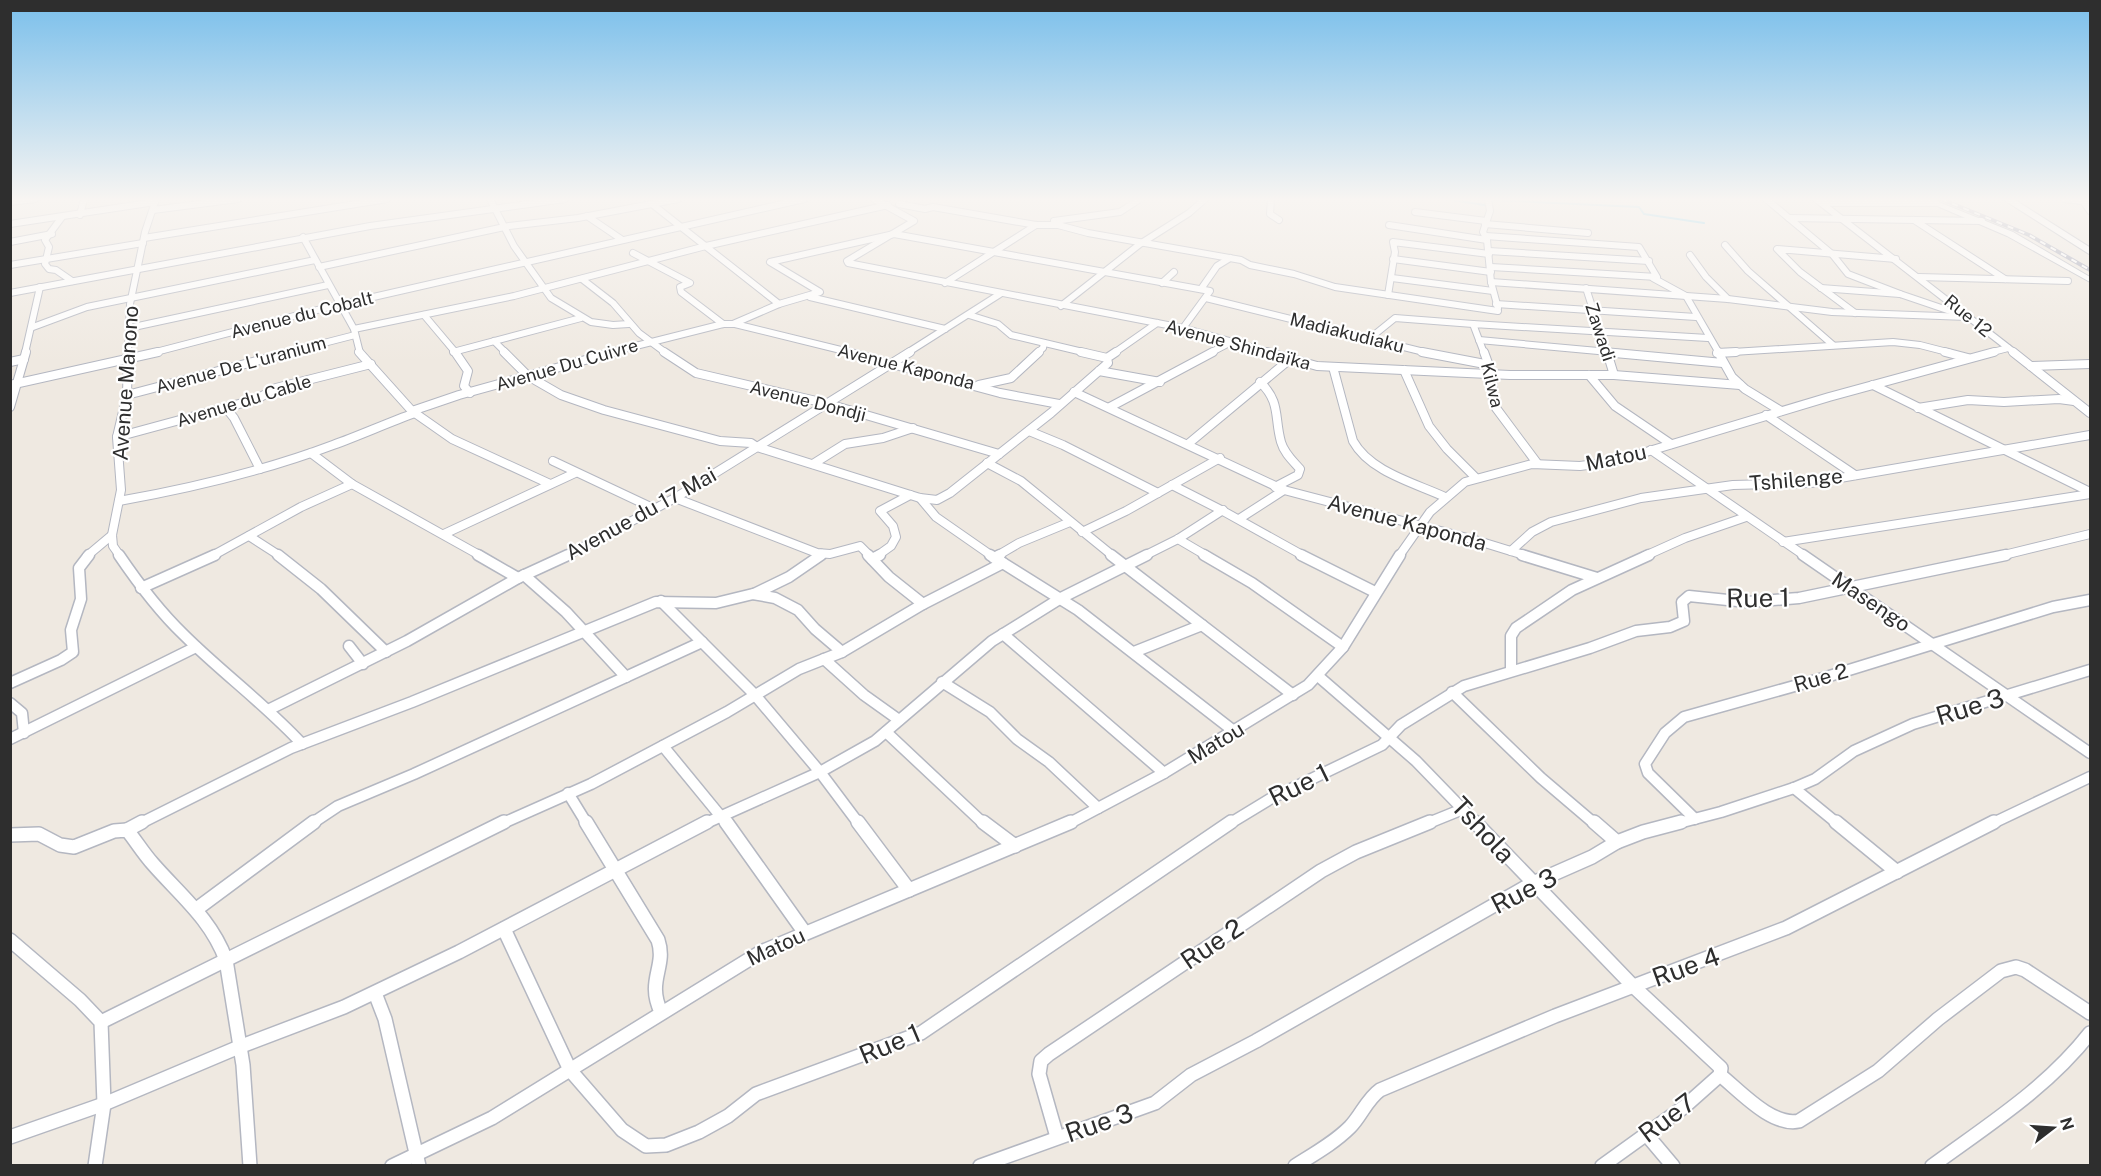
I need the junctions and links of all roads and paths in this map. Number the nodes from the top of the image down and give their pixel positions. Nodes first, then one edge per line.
1 (47, 254) edge
2 (74, 254) edge
3 (140, 254) edge
4 (215, 254) edge
5 (312, 254) edge
6 (380, 254) edge
7 (520, 254) edge
8 (560, 254) edge
9 (633, 254) dead end
10 (676, 254) edge
11 (716, 254) edge
12 (806, 254) edge
13 (859, 254) edge
14 (992, 254) edge
15 (998, 254) edge
16 (1128, 254) edge
17 (1208, 254) edge
18 (1393, 254) edge
19 (1489, 254) edge
20 (1522, 254) edge
21 (1644, 254) edge
22 (1733, 254) edge
23 (1782, 254) edge
24 (1832, 254) joint
25 (1889, 254) edge
26 (1966, 254) edge
27 (2047, 254) edge
28 (1690, 255) dead end
29 (1230, 258) junction
30 (46, 259) junction
31 (1393, 259) junction
32 (1896, 259) junction
33 (315, 260) junction
34 (1649, 261) junction
35 (527, 262) junction
36 (646, 262) junction
37 (10, 265) edge
38 (319, 267) junction
39 (136, 269) junction
40 (1491, 270) junction
41 (1104, 272) junction
42 (1174, 272) dead end
43 (1919, 277) junction
44 (1392, 278) junction
45 (1653, 278) junction
46 (582, 279) junction
47 (2005, 279) junction
48 (2091, 280) edge
49 (72, 281) junction
50 (2068, 281) dead end
51 (1491, 282) junction
52 (945, 283) junction
53 (1162, 283) junction
54 (328, 285) junction
55 (40, 287) junction
56 (1586, 288) junction
57 (1820, 288) junction
58 (543, 289) junction
59 (1201, 289) junction
60 (1493, 291) junction
61 (10, 293) edge
62 (1000, 294) junction
63 (1900, 294) junction
64 (1388, 295) junction
65 (808, 296) junction
66 (1686, 296) junction
67 (132, 298) junction
68 (1206, 298) junction
69 (1728, 299) junction
70 (341, 304) junction
71 (779, 304) junction
72 (1061, 306) junction
73 (1497, 308) junction
74 (1791, 308) junction
75 (1593, 310) junction
76 (1855, 313) junction
77 (424, 315) junction
78 (969, 315) junction
79 (1966, 316) junction
80 (1696, 317) junction
81 (581, 318) junction
82 (1157, 323) junction
83 (629, 324) junction
84 (723, 324) junction
85 (735, 324) junction
86 (1473, 324) junction
87 (1501, 325) junction
88 (33, 327) junction
89 (129, 328) junction
90 (1183, 328) junction
91 (945, 329) junction
92 (1600, 331) junction
93 (355, 332) junction
94 (1708, 338) junction
95 (1369, 339) junction
96 (1479, 340) junction
97 (494, 341) junction
98 (650, 342) junction
99 (1044, 342) junction
100 (1231, 342) junction
101 (1833, 345) junction
102 (2008, 348) junction
103 (453, 352) junction
104 (1607, 353) junction
105 (1717, 353) junction
106 (1107, 358) junction
107 (24, 359) junction
108 (130, 359) junction
109 (1970, 359) junction
110 (1289, 360) junction
111 (10, 362) edge
112 (1723, 363) junction
113 (371, 364) junction
114 (891, 364) junction
115 (2090, 364) edge
116 (1490, 365) junction
117 (2031, 366) junction
118 (1333, 368) junction
119 (1404, 370) junction
120 (1099, 371) junction
121 (1492, 374) junction
122 (1589, 375) junction
123 (1614, 375) junction
124 (528, 376) junction
125 (1160, 382) junction
126 (1260, 382) junction
127 (13, 384) edge
128 (1740, 385) junction
129 (1873, 385) junction
130 (979, 386) junction
131 (1074, 392) junction
132 (470, 393) junction
133 (127, 395) junction
134 (2075, 401) junction
135 (825, 403) junction
136 (1059, 404) junction
137 (1110, 406) junction
138 (10, 407) edge
139 (226, 408) junction
140 (1918, 408) junction
141 (1781, 411) junction
142 (414, 412) junction
143 (2091, 413) edge
144 (1766, 415) junction
145 (913, 428) junction
146 (1029, 431) junction
147 (2091, 435) edge
148 (117, 437) junction
149 (1050, 440) junction
150 (1017, 441) junction
151 (1188, 444) junction
152 (1671, 444) junction
153 (757, 447) junction
154 (2002, 448) junction
155 (1651, 450) junction
156 (311, 453) junction
157 (999, 454) junction
158 (1220, 458) junction
159 (553, 461) dead end
160 (813, 464) junction
161 (987, 464) junction
162 (1537, 464) junction
163 (260, 468) junction
164 (574, 473) junction
165 (1855, 475) junction
166 (1476, 478) junction
167 (352, 484) junction
168 (550, 484) junction
169 (1172, 486) junction
170 (1280, 488) junction
171 (1706, 488) junction
172 (1158, 493) junction
173 (2091, 493) edge
174 (915, 496) junction
175 (1445, 497) junction
176 (675, 498) junction
177 (119, 501) junction
178 (655, 508) junction
179 (1223, 510) junction
180 (1746, 517) junction
181 (1239, 519) junction
182 (1070, 522) junction
183 (1421, 527) junction
184 (1082, 532) junction
185 (112, 534) junction
186 (444, 534) junction
187 (2091, 534) edge
188 (249, 536) junction
189 (1178, 539) junction
190 (1783, 542) junction
191 (1511, 551) junction
192 (822, 554) junction
193 (872, 559) junction
194 (999, 560) junction
195 (1125, 566) junction
196 (521, 576) junction
197 (1597, 578) junction
198 (1848, 587) junction
199 (141, 588) junction
200 (1375, 592) junction
201 (753, 594) junction
202 (1061, 598) junction
203 (2091, 600) edge
204 (661, 601) junction
205 (923, 604) junction
206 (1202, 625) junction
207 (583, 632) junction
208 (1003, 634) junction
209 (702, 642) junction
210 (349, 645) dead end
211 (1934, 645) junction
212 (196, 647) junction
213 (1343, 647) junction
214 (386, 652) junction
215 (842, 652) junction
216 (1134, 652) junction
217 (824, 659) junction
218 (363, 664) junction
219 (1511, 670) junction
220 (2091, 670) edge
221 (1318, 676) junction
222 (626, 677) junction
223 (942, 682) junction
224 (10, 683) edge
225 (1452, 692) junction
226 (755, 695) junction
227 (2008, 695) junction
228 (1293, 696) junction
229 (10, 703) edge
230 (268, 710) junction
231 (900, 720) junction
232 (886, 732) junction
233 (1235, 732) junction
234 (24, 733) junction
235 (1392, 738) junction
236 (10, 739) edge
237 (302, 744) junction
238 (663, 746) junction
239 (2091, 753) edge
240 (820, 772) junction
241 (1164, 773) junction
242 (2091, 777) edge
243 (1794, 788) junction
244 (568, 793) junction
245 (1098, 808) junction
246 (1463, 809) junction
247 (721, 815) junction
248 (1695, 819) junction
249 (127, 830) junction
250 (10, 835) edge
251 (1617, 842) junction
252 (1015, 846) junction
253 (616, 872) junction
254 (1897, 872) junction
255 (1533, 883) junction
256 (909, 890) junction
257 (198, 908) junction
258 (504, 929) junction
259 (805, 933) junction
260 (10, 940) edge
261 (226, 960) junction
262 (1634, 986) junction
263 (375, 993) junction
264 (661, 1011) junction
265 (2091, 1012) edge
266 (101, 1022) junction
267 (2091, 1034) edge
268 (239, 1047) junction
269 (570, 1070) junction
270 (1720, 1070) junction
271 (104, 1104) junction
272 (1646, 1134) junction
273 (10, 1137) edge
274 (1057, 1137) junction
275 (417, 1160) edge
276 (95, 1166) edge
277 (250, 1166) edge
278 (392, 1166) edge
279 (980, 1166) edge
280 (1295, 1166) edge
281 (1602, 1166) edge
282 (1673, 1166) edge
283 (1932, 1166) edge

1 - 30 street
2 - 30 street
3 - 39 street, Avenue Manono
4 - 39 street
5 - 33 street
6 - 38 street
7 - 35 street
8 - 35 street, Avenue du Cobalt
9 - 36 street
10 - 36 street, Avenue De L'uranium
11 - 71 street
12 - 65 street
13 - 52 street, Avenue Shindaïka
14 - 52 street
15 - 41 street
16 - 41 street
17 - 29 street
18 - 31 street
19 - 40 street
20 - 34 street
21 - 34 street
22 - 74 street
23 - 57 street
24 - 32 street
24 - 63 street
25 - 32 street, Rue 12
26 - 47 street
27 - 48 main road
28 - 69 street
29 - 59 street
29 - 64 street
30 - 37 street
30 - 49 street
31 - 40 street
31 - 44 street
32 - 43 street, Rue 12
33 - 38 street
33 - 67 street
34 - 45 street
35 - 58 street
35 - 70 street, Avenue du Cobalt
36 - 46 street, Avenue De L'uranium
36 - 84 street
38 - 54 street
39 - 49 street
39 - 67 street, Avenue Manono
40 - 45 street
40 - 51 street
41 - 53 street
41 - 72 street
42 - 53 street
43 - 47 street
43 - 79 street, Rue 12
44 - 60 street
44 - 64 street
45 - 66 street
46 - 58 street, Avenue De L'uranium
46 - 83 street, Avenue Dondji
47 - 50 street
49 - 55 street
51 - 56 street
51 - 60 street
52 - 62 street, Avenue Shindaïka
53 - 59 street
54 - 70 street
54 - 89 street
55 - 61 street
55 - 88 street
56 - 66 street
56 - 75 street, Zawadi
57 - 63 street
57 - 76 street
58 - 77 street, Avenue De L'uranium
58 - 81 street
59 - 68 street
60 - 73 street
62 - 72 street, Avenue Shindaïka
62 - 78 street, Avenue du 17 Mai
63 - 79 street
64 - 73 street
65 - 71 street
65 - 91 street
66 - 69 street
66 - 80 street
67 - 88 street
67 - 89 street, Avenue Manono
68 - 90 street
68 - 95 street, Madiakudiaku
69 - 74 street
70 - 93 street
70 - 108 street, Avenue du Cobalt
71 - 85 street
72 - 82 street, Avenue Shindaïka
73 - 75 street
73 - 87 street
74 - 76 street
74 - 101 street
75 - 80 street
75 - 92 street, Zawadi
76 - 79 street
77 - 93 street, Avenue De L'uranium
77 - 103 street
78 - 91 street, Avenue du 17 Mai
78 - 99 street
79 - 102 street, Rue 12
80 - 94 street
81 - 83 street
81 - 97 street
82 - 90 street, Avenue Shindaïka
82 - 106 street
83 - 98 street, Avenue Dondji
84 - 85 street, Avenue Du Cuivre
84 - 98 street, Avenue Du Cuivre
85 - 114 street, Avenue Kaponda
86 - 87 street
86 - 95 street
86 - 96 street, Kilwa
87 - 92 street
88 - 107 street
89 - 108 street, Avenue Manono
90 - 100 street, Avenue Shindaïka
91 - 114 street, Avenue du 17 Mai
92 - 94 street
92 - 104 street, Zawadi
93 - 113 street
93 - 133 street, Avenue De L'uranium
94 - 105 street
95 - 116 street, Madiakudiaku
96 - 104 street
96 - 116 street, Kilwa
97 - 103 street
97 - 124 street
98 - 124 street, Avenue Du Cuivre
98 - 135 street, Avenue Dondji
99 - 106 street
99 - 130 street
100 - 110 street, Avenue Shindaïka
100 - 125 street
101 - 105 street
101 - 109 street
102 - 109 street, Matou
102 - 117 street, Rue 12
103 - 132 street
104 - 112 street
104 - 123 street, Zawadi
105 - 112 street
106 - 120 street
107 - 111 street
107 - 127 street
108 - 127 street, Avenue du Cobalt
108 - 133 street, Avenue Manono
109 - 129 street, Matou
110 - 118 street, Avenue Shindaïka
110 - 126 street
112 - 128 street
113 - 139 street, Avenue du Cable
113 - 142 street
114 - 130 street, Avenue Kaponda
114 - 135 street, Avenue du 17 Mai
115 - 117 street
116 - 121 street, Kilwa
117 - 134 street, Rue 12
118 - 119 street, Avenue Shindaïka
118 - 175 street
119 - 121 street, Avenue Shindaïka
119 - 166 street
120 - 125 street
120 - 131 street
121 - 122 street, Avenue Shindaïka
121 - 162 street, Kilwa
122 - 123 street, Avenue Shindaïka
122 - 152 street
123 - 128 street, Avenue Shindaïka
124 - 132 street, Avenue Du Cuivre
124 - 153 street
125 - 137 street
126 - 151 street
126 - 170 street
127 - 138 street
128 - 141 street
129 - 140 street
129 - 141 street, Matou
130 - 136 street, Avenue Kaponda
131 - 136 street
131 - 137 street, Avenue Kaponda
132 - 142 street, Avenue Du Cuivre
133 - 148 street, Avenue Manono
134 - 140 street
134 - 143 street, Rue 12
135 - 145 street, Avenue Dondji
135 - 153 street, Avenue du 17 Mai
136 - 146 street
137 - 151 street, Avenue Kaponda
139 - 148 street, Avenue du Cable
139 - 163 street
140 - 154 street
141 - 144 street, Matou
142 - 156 street, Avenue Du Cuivre
142 - 168 street
144 - 152 street, Matou
144 - 165 street
145 - 157 street, Avenue Dondji
145 - 160 street
146 - 149 street
146 - 150 street
147 - 154 street, Tshilenge
148 - 177 street, Avenue Manono
149 - 150 street
149 - 172 street
150 - 157 street
151 - 158 street, Avenue Kaponda
152 - 155 street, Matou
153 - 160 street
153 - 176 street, Avenue du 17 Mai
154 - 165 street, Tshilenge
154 - 173 street
155 - 162 street, Matou
155 - 171 street, Masengo
156 - 163 street, Avenue Du Cuivre
156 - 167 street
157 - 161 street
158 - 169 street
158 - 170 street, Avenue Kaponda
159 - 164 street
160 - 174 street
161 - 174 street
161 - 182 street
162 - 166 street, Matou
163 - 177 street, Avenue Du Cuivre
164 - 168 street
164 - 178 street
165 - 171 street, Tshilenge
166 - 175 street, Matou
167 - 186 street
167 - 188 street
168 - 186 street
169 - 172 street
169 - 179 street
170 - 181 street
170 - 183 street, Avenue Kaponda
171 - 180 street, Masengo
171 - 191 street, Tshilenge
172 - 184 street
173 - 190 street
174 - 193 street
174 - 194 street
175 - 183 street, Matou
176 - 178 street, Avenue du 17 Mai
176 - 192 street
177 - 185 street, Avenue Manono
178 - 196 street, Avenue du 17 Mai
179 - 181 street
179 - 189 street
180 - 190 street, Masengo
180 - 197 street
181 - 200 street
182 - 184 street
182 - 194 street
183 - 191 street, Avenue Kaponda
183 - 200 street, Matou
184 - 195 street
185 - 199 street
185 - 224 street
186 - 196 street
187 - 198 street, Rue 1
188 - 199 street
188 - 214 street
189 - 195 street
189 - 213 street
190 - 198 street, Masengo
191 - 197 street, Avenue Kaponda
192 - 193 street
192 - 201 street
193 - 205 street
194 - 202 street
194 - 205 street
195 - 202 street
195 - 206 street
196 - 207 street
196 - 214 street, Avenue du 17 Mai
197 - 219 street
198 - 211 street, Masengo
198 - 219 street, Rue 1
199 - 212 street
200 - 213 street, Matou
201 - 204 street
201 - 215 street
202 - 208 street
202 - 216 street
203 - 211 street, Rue 2
204 - 207 street
204 - 209 street
205 - 215 street
206 - 216 street
206 - 228 street
207 - 222 street
207 - 237 street
208 - 223 street
208 - 241 street
209 - 222 street
209 - 226 street
210 - 218 street
211 - 227 street, Masengo
211 - 248 street, Rue 2
212 - 230 street
212 - 234 street
213 - 221 street, Matou
214 - 218 street, Avenue du 17 Mai
215 - 217 street
216 - 233 street
217 - 226 street
217 - 231 street
218 - 230 street, Avenue du 17 Mai
219 - 225 street, Rue 1
220 - 227 street, Rue 3
221 - 228 street, Matou
221 - 235 street, Tshola
222 - 257 street
223 - 231 street
223 - 245 street
225 - 235 street, Rue 1
225 - 251 street
226 - 238 street
226 - 240 street
227 - 239 street, Masengo
227 - 243 street, Rue 3
228 - 233 street, Matou
229 - 234 street
230 - 237 street
231 - 232 street
232 - 240 street
232 - 252 street
233 - 241 street, Matou
234 - 236 street
235 - 246 street, Tshola
235 - 269 street, Rue 1
237 - 249 street
238 - 244 street
238 - 247 street
240 - 247 street
240 - 256 street
241 - 245 street, Matou
242 - 254 street, Rue 4
243 - 248 street, Rue 3
243 - 254 street
244 - 253 street
244 - 261 street
245 - 252 street, Matou
246 - 255 street, Tshola
246 - 274 street, Rue 2
247 - 253 street
247 - 259 street
248 - 251 street, Rue 3
249 - 250 street
249 - 257 street
251 - 255 street, Rue 3
252 - 256 street, Matou
253 - 258 street
253 - 264 street
254 - 262 street, Rue 4
255 - 262 street, Tshola
255 - 274 street, Rue 3
256 - 259 street, Matou
257 - 261 street
258 - 263 street
258 - 269 street, Rue 1
259 - 264 street, Matou
260 - 266 street
261 - 266 street
261 - 268 street
262 - 270 street, Tshola
262 - 280 street, Rue 4
263 - 268 street
263 - 275 street
264 - 269 street, Matou
265 - 270 street, Tshola
266 - 271 street
267 - 283 street
268 - 271 street
268 - 277 street
269 - 275 street, Matou
270 - 272 street, Rue7
271 - 273 street
271 - 276 street
272 - 281 street, Rue7
272 - 282 street
274 - 279 street, Rue 3
275 - 278 street, Matou

